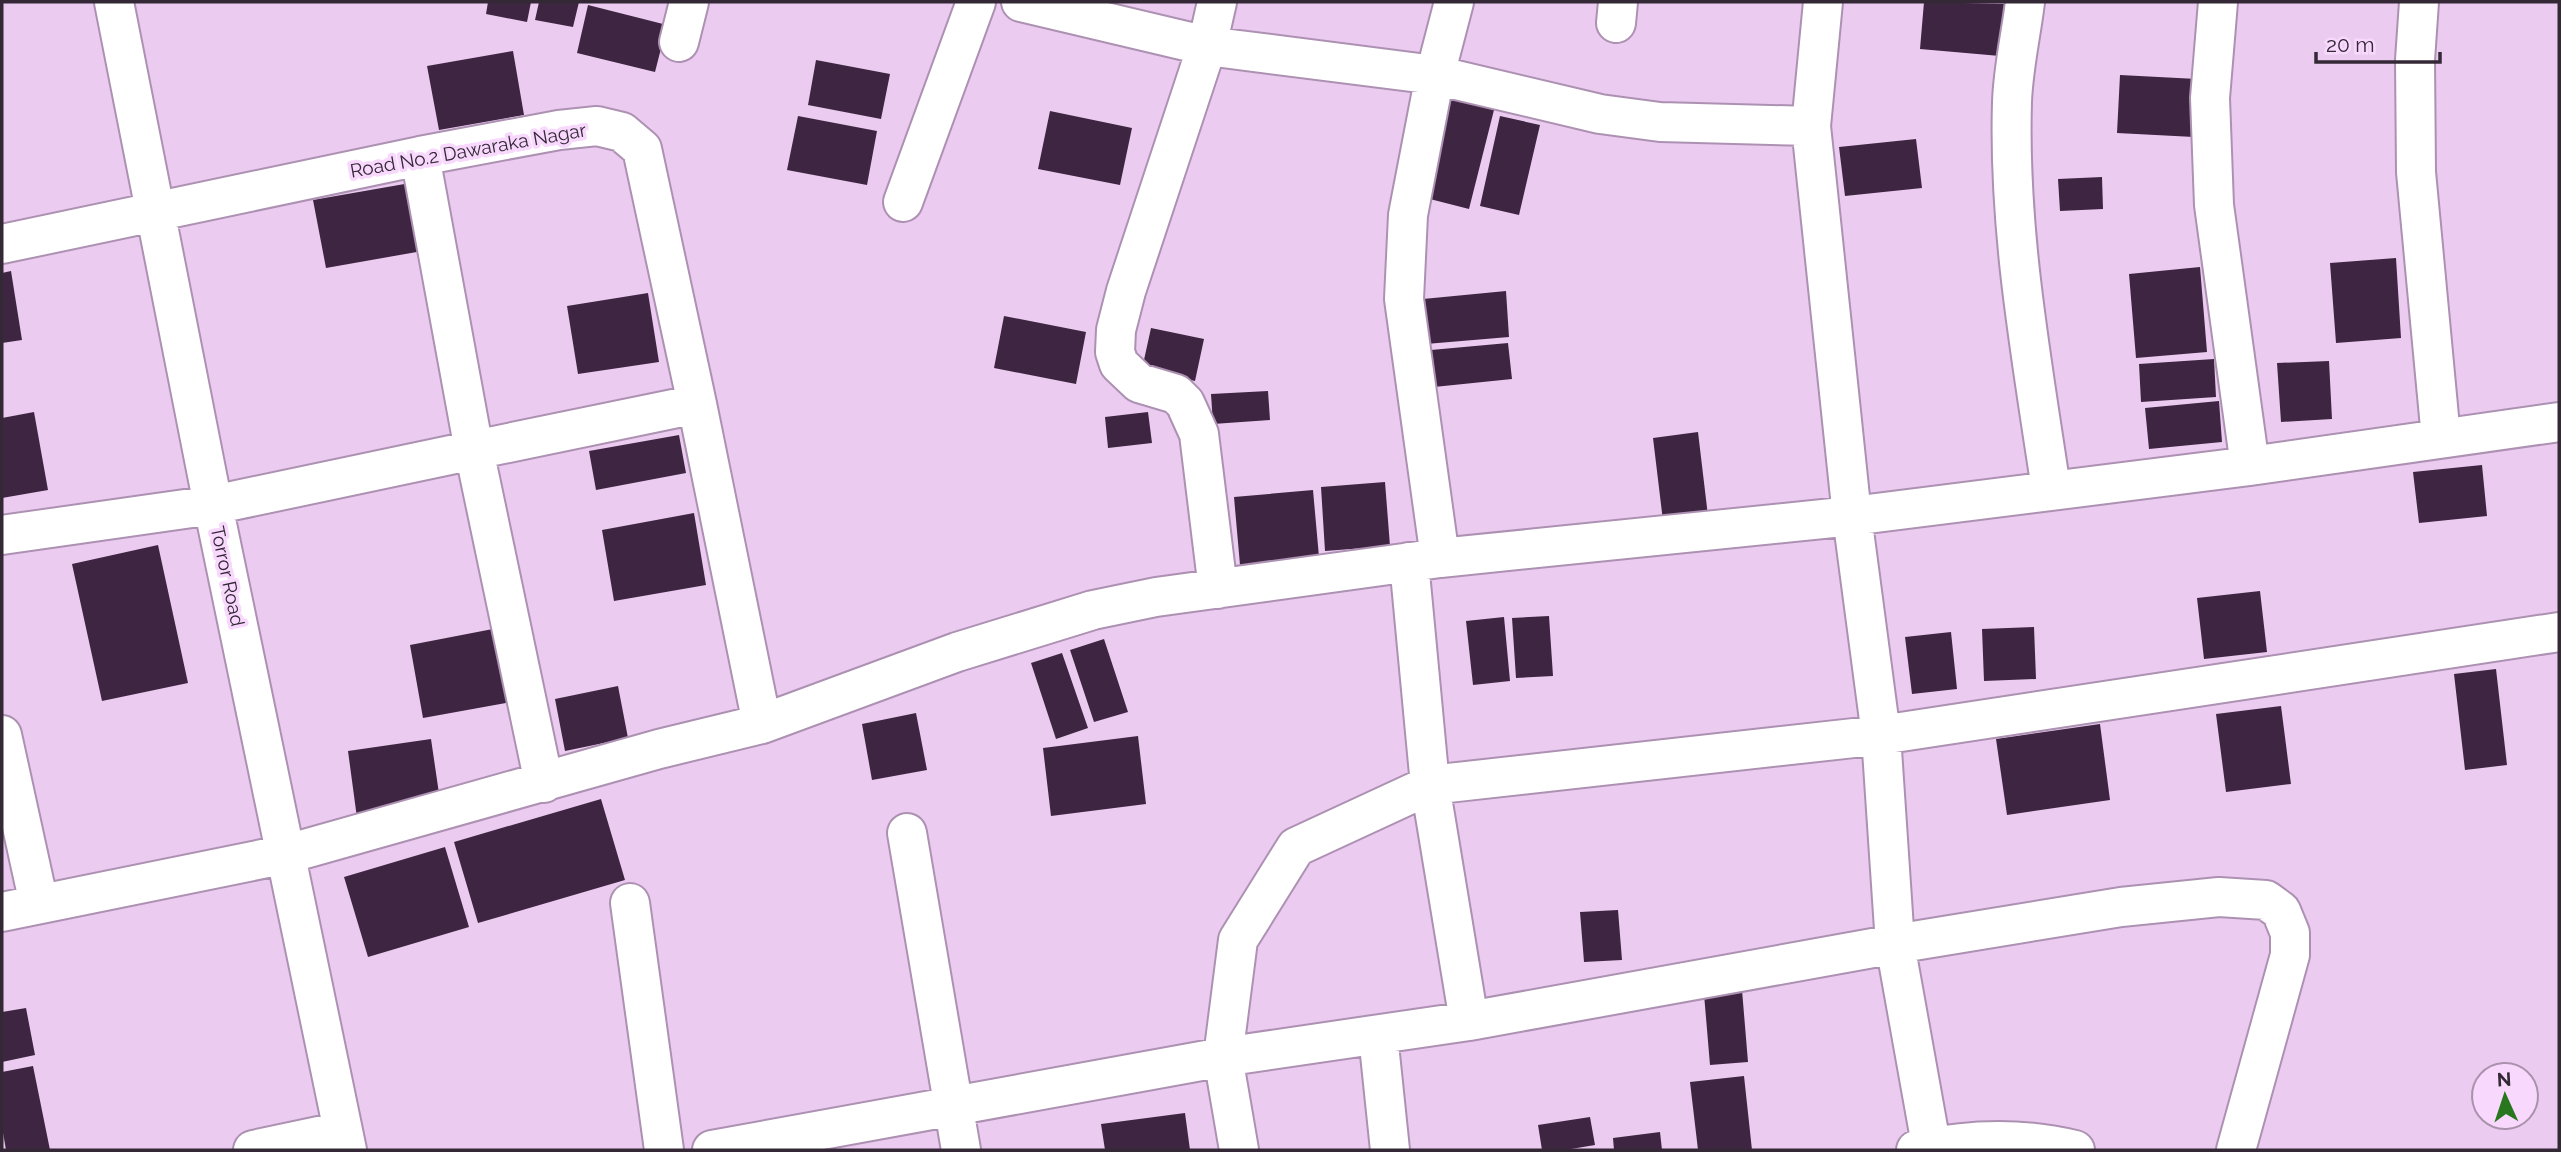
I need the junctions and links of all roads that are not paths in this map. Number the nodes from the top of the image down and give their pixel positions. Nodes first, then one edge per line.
1 (114, 2) edge
2 (689, 2) edge
3 (976, 2) edge
4 (1021, 2) edge
5 (1217, 2) edge
6 (1454, 2) edge
7 (1823, 2) edge
8 (2025, 2) edge
9 (2218, 2) edge
10 (2419, 2) edge
11 (679, 43) dead end
12 (1207, 46) junction
13 (1435, 75) junction
14 (1811, 125) junction
15 (420, 156) junction
16 (903, 202) dead end
17 (157, 213) junction
18 (2, 244) edge
19 (697, 404) junction
20 (2559, 422) edge
21 (2441, 438) junction
22 (474, 450) junction
23 (2250, 466) junction
24 (2051, 489) junction
25 (213, 505) junction
26 (1852, 516) junction
27 (2, 535) edge
28 (1424, 560) junction
29 (1217, 589) junction
30 (2559, 632) edge
31 (762, 724) junction
32 (1881, 735) junction
33 (3, 747) edge
34 (544, 783) junction
35 (1430, 785) junction
36 (907, 833) dead end
37 (286, 854) junction
38 (630, 903) dead end
39 (39, 904) junction
40 (2, 912) edge
41 (1895, 944) junction
42 (1469, 1021) junction
43 (1378, 1035) junction
44 (1223, 1057) junction
45 (953, 1105) junction
46 (345, 1140) edge
47 (1927, 1149) edge
48 (253, 1150) edge
49 (664, 1150) edge
50 (712, 1150) edge
51 (961, 1150) edge
52 (1239, 1150) edge
53 (1390, 1150) edge
54 (2075, 1150) edge
55 (2236, 1150) edge

1 - 17 street, Torror Road
2 - 11 street
3 - 16 street
4 - 12 street
5 - 12 street
6 - 13 street
7 - 14 street
8 - 24 street
9 - 23 street
10 - 21 street
12 - 13 street
12 - 29 street
13 - 14 street
13 - 28 street
14 - 26 street
15 - 17 street, Road No.2 Dawaraka Nagar
15 - 19 street, Road No.2 Dawaraka Nagar
15 - 22 street
17 - 18 street, Road No.2 Dawaraka Nagar
17 - 25 street, Torror Road
19 - 22 street
19 - 31 street, Road No.2 Dawaraka Nagar
20 - 21 street
21 - 23 street
22 - 25 street
22 - 34 street
23 - 24 street
24 - 26 street
25 - 27 street
25 - 37 street, Torror Road
26 - 28 street
26 - 32 street
28 - 29 street
28 - 35 street
29 - 31 street
30 - 32 street
31 - 34 street
32 - 35 street
32 - 41 street
33 - 39 street
34 - 37 street
35 - 42 street
35 - 44 street
36 - 45 street
37 - 39 street
37 - 46 street, Torror Road
38 - 49 street
39 - 40 street
41 - 42 street
41 - 47 street
41 - 55 street
42 - 43 street
43 - 44 street
43 - 53 street
44 - 45 street
44 - 52 street
45 - 50 street
45 - 51 street
46 - 48 street
47 - 54 street

